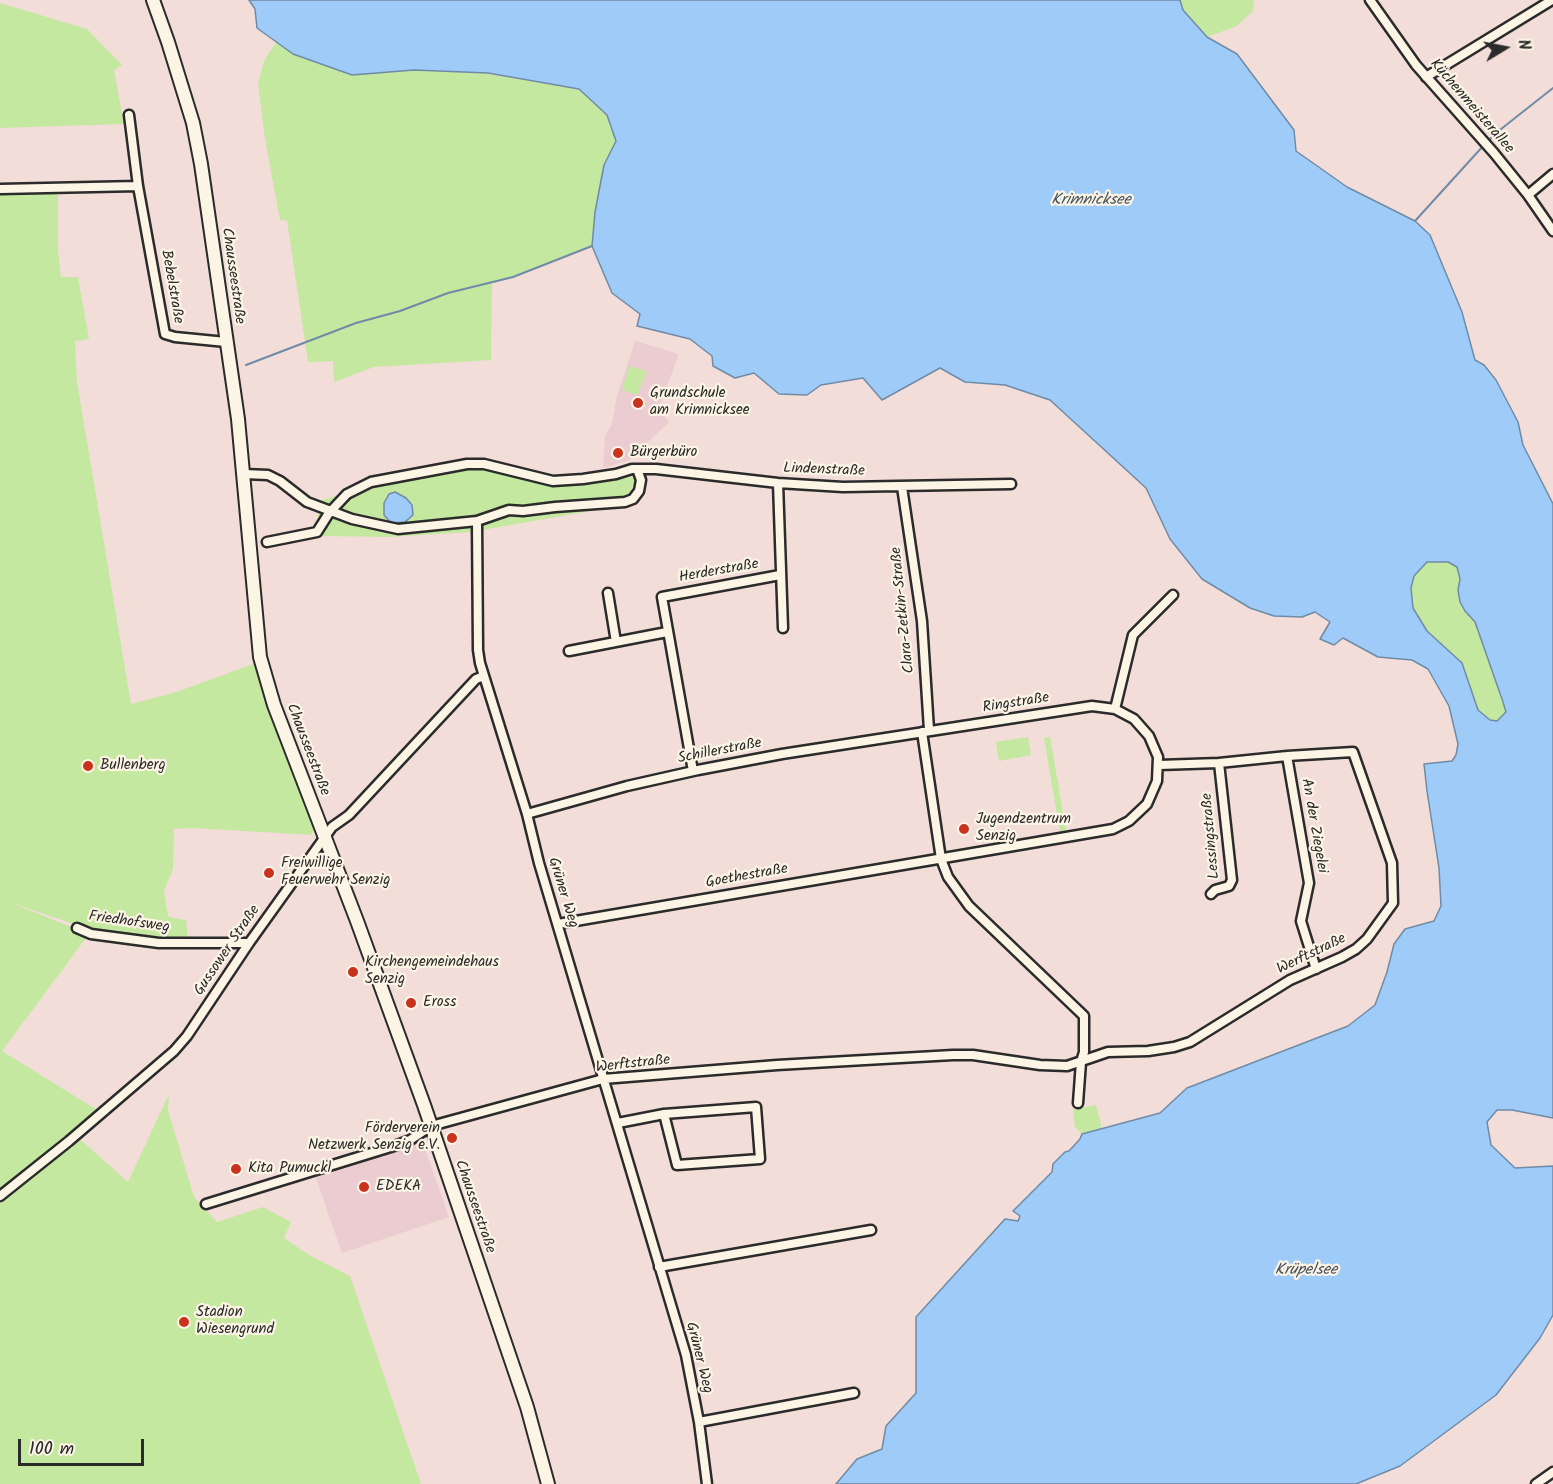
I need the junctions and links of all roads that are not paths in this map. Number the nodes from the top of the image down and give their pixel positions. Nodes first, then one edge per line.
1 (152, 0) edge
2 (1370, 0) edge
3 (1552, 0) edge
4 (1426, 77) junction
5 (129, 115) dead end
6 (1553, 174) edge
7 (138, 186) junction
8 (0, 189) edge
9 (1528, 195) junction
10 (1553, 231) edge
11 (226, 342) junction
12 (637, 469) junction
13 (244, 474) junction
14 (778, 483) junction
15 (1011, 484) dead end
16 (902, 487) junction
17 (333, 510) junction
18 (477, 521) junction
19 (267, 542) dead end
20 (780, 575) junction
21 (609, 594) dead end
22 (1173, 596) dead end
23 (783, 628) dead end
24 (667, 632) junction
25 (616, 642) junction
26 (569, 651) dead end
27 (484, 676) junction
28 (1115, 709) junction
29 (925, 731) junction
30 (1287, 756) junction
31 (1219, 763) junction
32 (1159, 765) junction
33 (693, 771) junction
34 (527, 814) junction
35 (325, 836) junction
36 (941, 860) junction
37 (1211, 894) dead end
38 (558, 924) junction
39 (77, 928) dead end
40 (249, 943) junction
41 (1316, 969) junction
42 (1081, 1062) junction
43 (603, 1080) junction
44 (1078, 1102) dead end
45 (664, 1114) junction
46 (618, 1123) junction
47 (430, 1126) junction
48 (0, 1196) edge
49 (206, 1204) dead end
50 (871, 1230) dead end
51 (659, 1267) junction
52 (854, 1393) dead end
53 (699, 1422) junction
54 (1553, 1472) edge
55 (549, 1484) edge
56 (707, 1484) edge
57 (1536, 1484) edge

1 - 11 main road, Chausseestraße
2 - 4 street, Küchenmeisterallee
3 - 4 street
4 - 9 street, Küchenmeisterallee
5 - 7 street, Bebelstraße
6 - 9 street
7 - 8 street
7 - 11 street, Bebelstraße
9 - 10 street, Küchenmeisterallee
11 - 13 main road, Chausseestraße
12 - 14 street, Lindenstraße
12 - 17 street, Lindenstraße
12 - 18 street
13 - 17 street
13 - 35 main road, Chausseestraße
14 - 16 street, Lindenstraße
14 - 20 street, Herderstraße
15 - 16 street, Lindenstraße
16 - 29 street, Clara-Zetkin-Straße
17 - 18 street
17 - 19 street, Lindenstraße
18 - 27 street, Grüner Weg
20 - 23 street, Herderstraße
20 - 24 street, Herderstraße
21 - 25 street
22 - 28 street
24 - 25 street
24 - 33 street, Herderstraße
25 - 26 street
27 - 34 street, Grüner Weg
27 - 35 street, Gussower Straße
28 - 29 street, Ringstraße
28 - 32 street, Ringstraße
29 - 33 street, Schillerstraße
29 - 36 street, Clara-Zetkin-Straße
30 - 31 street
30 - 41 street, An der Ziegelei
30 - 41 street, Werftstraße
31 - 32 street
31 - 37 street, Lessingstraße
32 - 36 street
33 - 34 street, Schillerstraße
34 - 38 street, Grüner Weg
35 - 40 street, Gussower Straße
35 - 47 main road, Chausseestraße
36 - 38 street, Goethestraße
36 - 42 street
38 - 43 street, Grüner Weg
39 - 40 street, Friedhofsweg
40 - 48 street, Gussower Straße
41 - 42 street, Werftstraße
42 - 43 street, Werftstraße
42 - 44 street
43 - 46 street, Grüner Weg
43 - 47 street, Werftstraße
45 - 45 street
45 - 46 street
46 - 51 street, Grüner Weg
47 - 49 street, Werftstraße
47 - 55 main road, Chausseestraße
50 - 51 street
51 - 53 street, Grüner Weg
52 - 53 street
53 - 56 street, Grüner Weg
54 - 57 street

